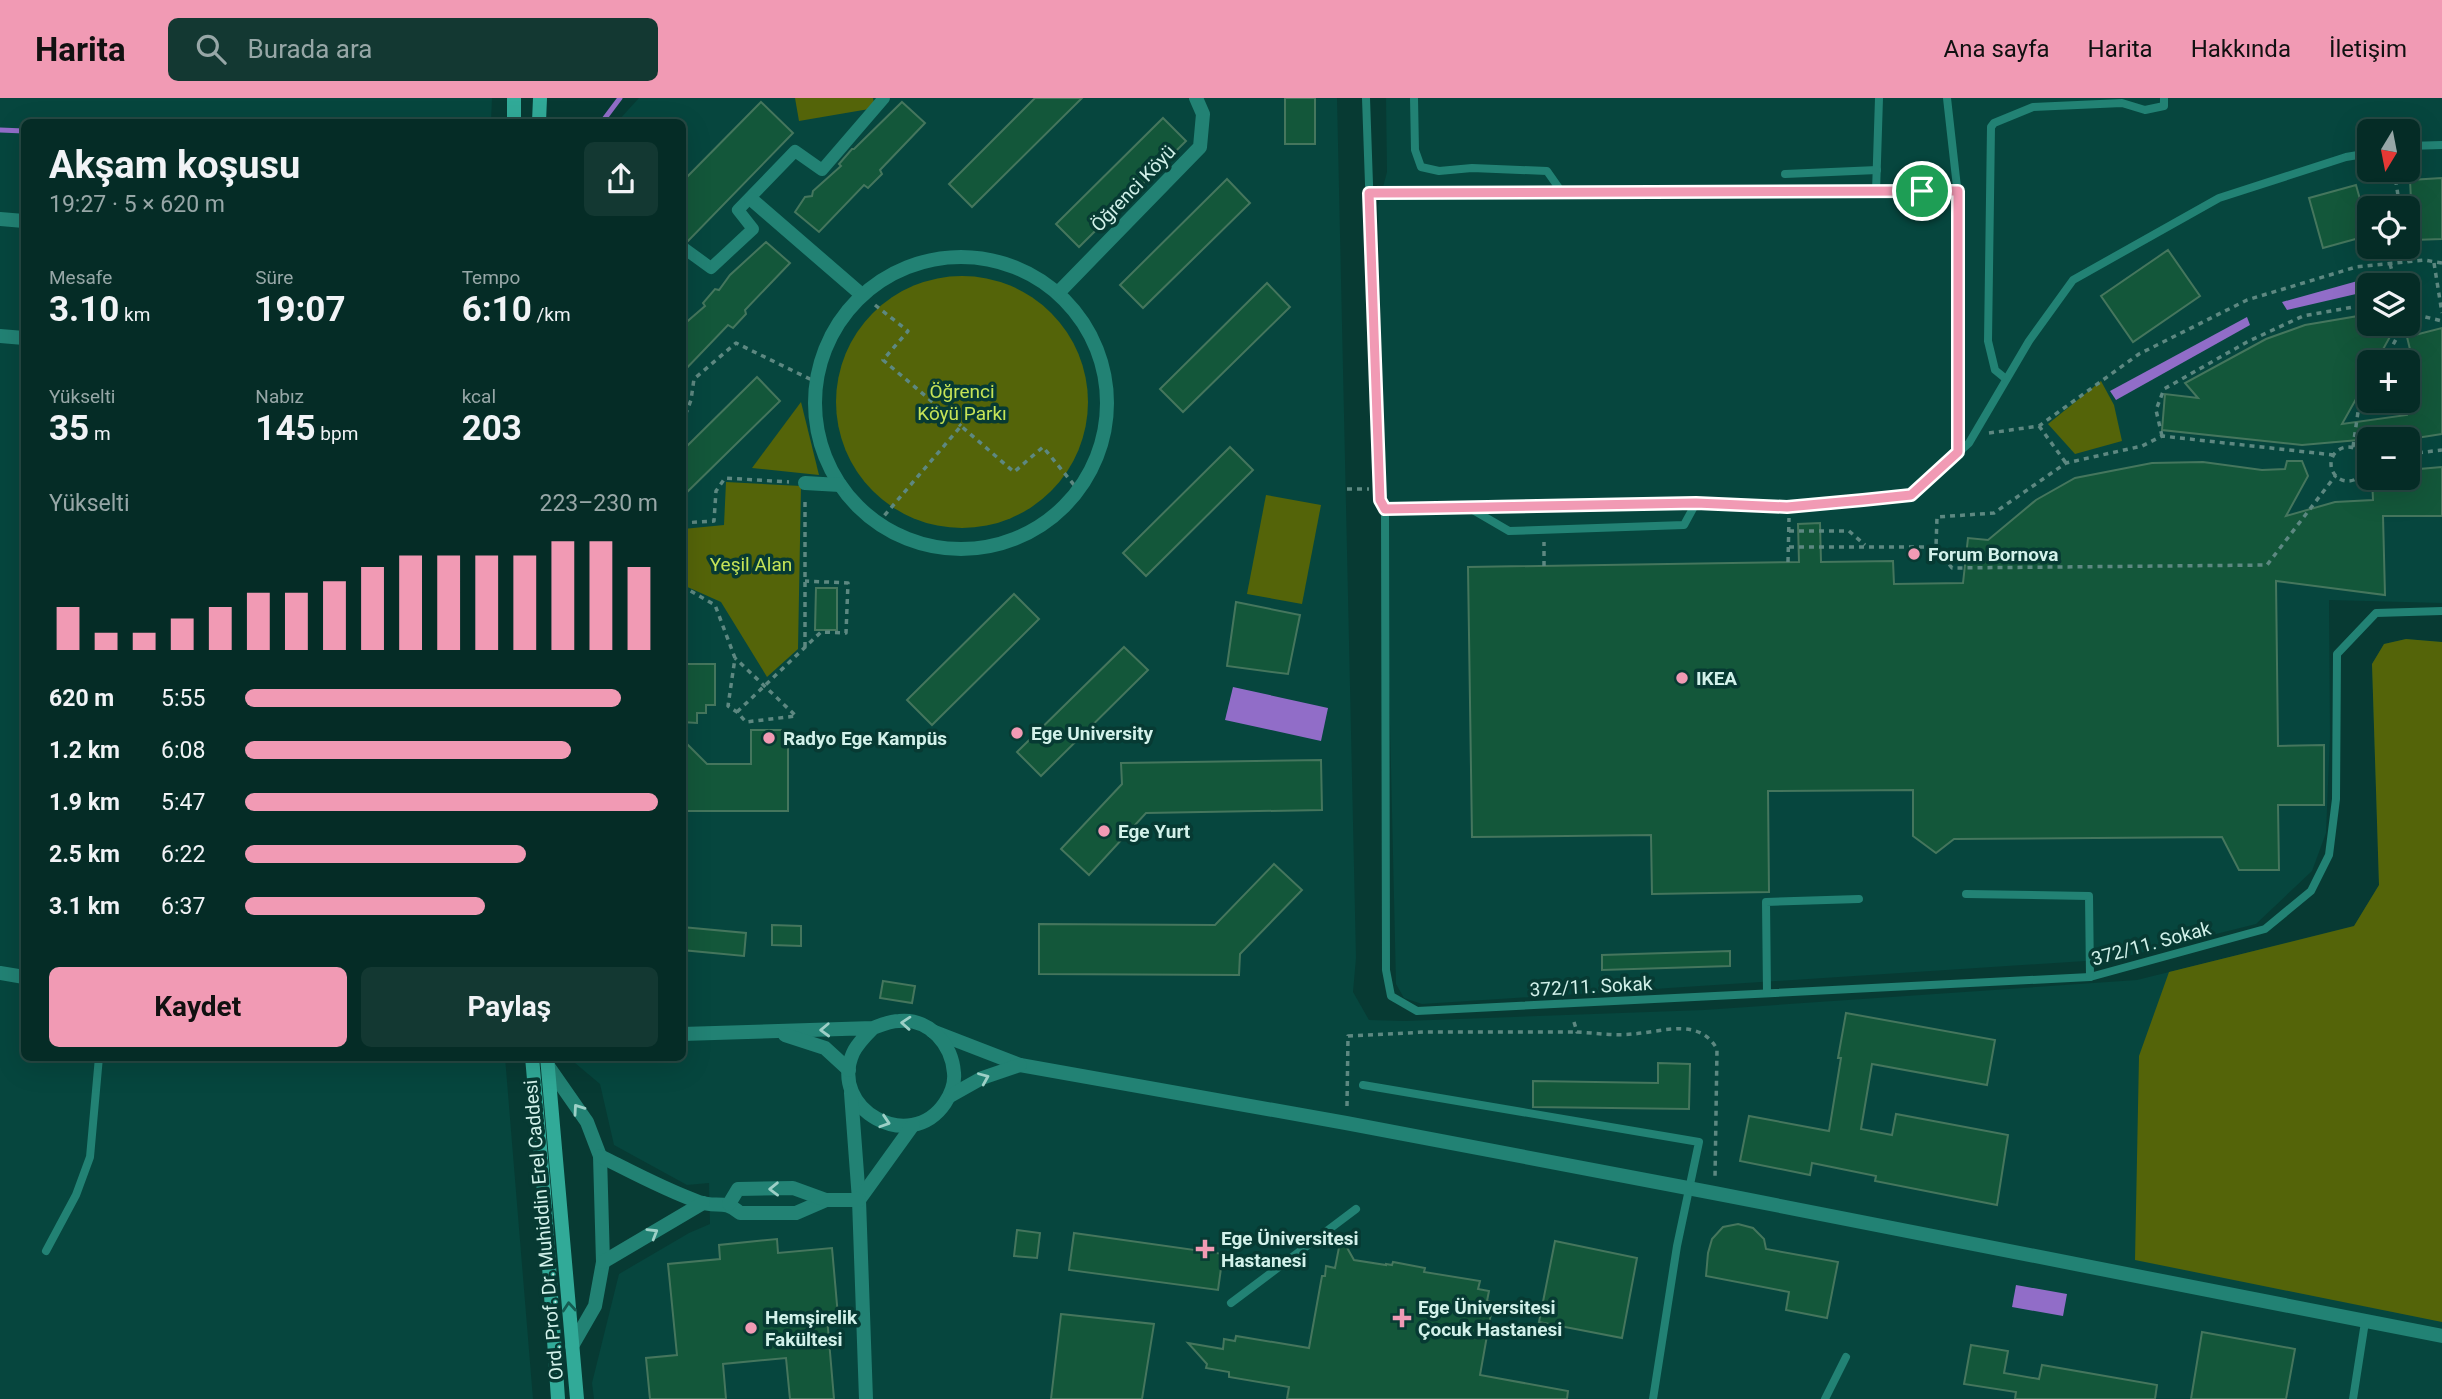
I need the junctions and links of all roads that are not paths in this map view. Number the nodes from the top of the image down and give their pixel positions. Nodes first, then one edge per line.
1 (514, 98) edge
2 (540, 98) edge
3 (884, 98) edge
4 (1196, 98) edge
5 (1366, 98) edge
6 (1414, 98) edge
7 (1878, 98) edge
8 (1947, 98) edge
9 (2164, 98) edge
10 (514, 119) edge
11 (539, 119) edge
12 (2442, 145) edge
13 (2420, 146) edge
14 (2357, 155) edge
15 (1877, 170) junction
16 (1785, 174) dead end
17 (1561, 191) junction
18 (1958, 191) junction
19 (1876, 192) junction
20 (1369, 193) junction
21 (751, 198) junction
22 (0, 219) edge
23 (21, 221) edge
24 (686, 249) edge
25 (1058, 293) junction
26 (862, 295) junction
27 (0, 336) edge
28 (21, 338) edge
29 (2006, 379) junction
30 (1958, 452) junction
31 (805, 483) road end
32 (840, 485) junction
33 (1696, 503) junction
34 (1385, 509) junction
35 (1471, 509) junction
36 (2442, 611) edge
37 (1966, 894) dead end
38 (1859, 899) dead end
39 (0, 973) edge
40 (21, 976) edge
41 (2090, 977) junction
42 (1768, 993) junction
43 (873, 1028) junction
44 (932, 1031) junction
45 (777, 1032) junction
46 (686, 1034) edge
47 (99, 1061) edge
48 (531, 1061) edge
49 (547, 1062) edge
50 (1020, 1065) junction
51 (849, 1070) junction
52 (1363, 1086) dead end
53 (851, 1088) junction
54 (950, 1096) junction
55 (913, 1125) junction
56 (600, 1156) junction
57 (1690, 1188) junction
58 (826, 1200) junction
59 (859, 1200) junction
60 (703, 1203) junction
61 (730, 1204) junction
62 (1356, 1209) dead end
63 (46, 1251) dead end
64 (603, 1262) junction
65 (1231, 1303) dead end
66 (2365, 1322) junction
67 (2442, 1336) edge
68 (572, 1346) junction
69 (1846, 1357) dead end
70 (558, 1399) edge
71 (577, 1399) edge
72 (866, 1399) edge
73 (1653, 1399) edge
74 (1825, 1399) edge
75 (2353, 1399) edge

1 - 10 main road
2 - 11 main road
3 - 21 street
4 - 25 street, Öğrenci Köyü
5 - 20 lane, 372/11. Sokak
6 - 17 lane
7 - 15 lane
8 - 18 lane
9 - 29 lane
12 - 13 lane
14 - 29 lane
15 - 16 lane
15 - 19 lane
17 - 19 lane
17 - 20 lane
18 - 19 lane
18 - 30 lane
20 - 34 lane, 372/11. Sokak
21 - 24 street
21 - 26 street
22 - 23 street
25 - 26 street
25 - 32 street
26 - 32 street
27 - 28 street
29 - 30 lane
30 - 33 lane
31 - 32 street
33 - 35 lane
33 - 35 lane
34 - 35 lane
34 - 42 lane, 372/11. Sokak
36 - 41 lane, 372/11. Sokak
37 - 41 lane
38 - 42 lane
39 - 40 street
41 - 42 lane, 372/11. Sokak
44 -> 43 street
43 -> 45 street
43 - 51 street
44 - 50 street
44 - 54 street
45 - 46 street
45 - 51 street
47 - 63 lane
48 - 70 main road, Ord. Prof. Dr. Muhiddin Erel Caddesi
56 -> 49 street
68 -> 49 main road, Ord. Prof. Dr. Muhiddin Erel Caddesi
54 -> 50 street
50 - 57 street
51 - 53 street
52 - 57 lane
53 -> 55 street
53 - 59 street
54 - 55 street
55 - 59 street
56 - 60 street
56 - 64 street
57 - 66 street
57 - 73 lane
58 - 59 street
58 - 61 street
58 -> 61 street
59 - 72 street
60 - 61 street
64 -> 60 street
62 - 65 lane
64 - 68 street
66 - 67 street
66 - 75 lane
68 - 71 main road, Ord. Prof. Dr. Muhiddin Erel Caddesi
69 - 74 lane

